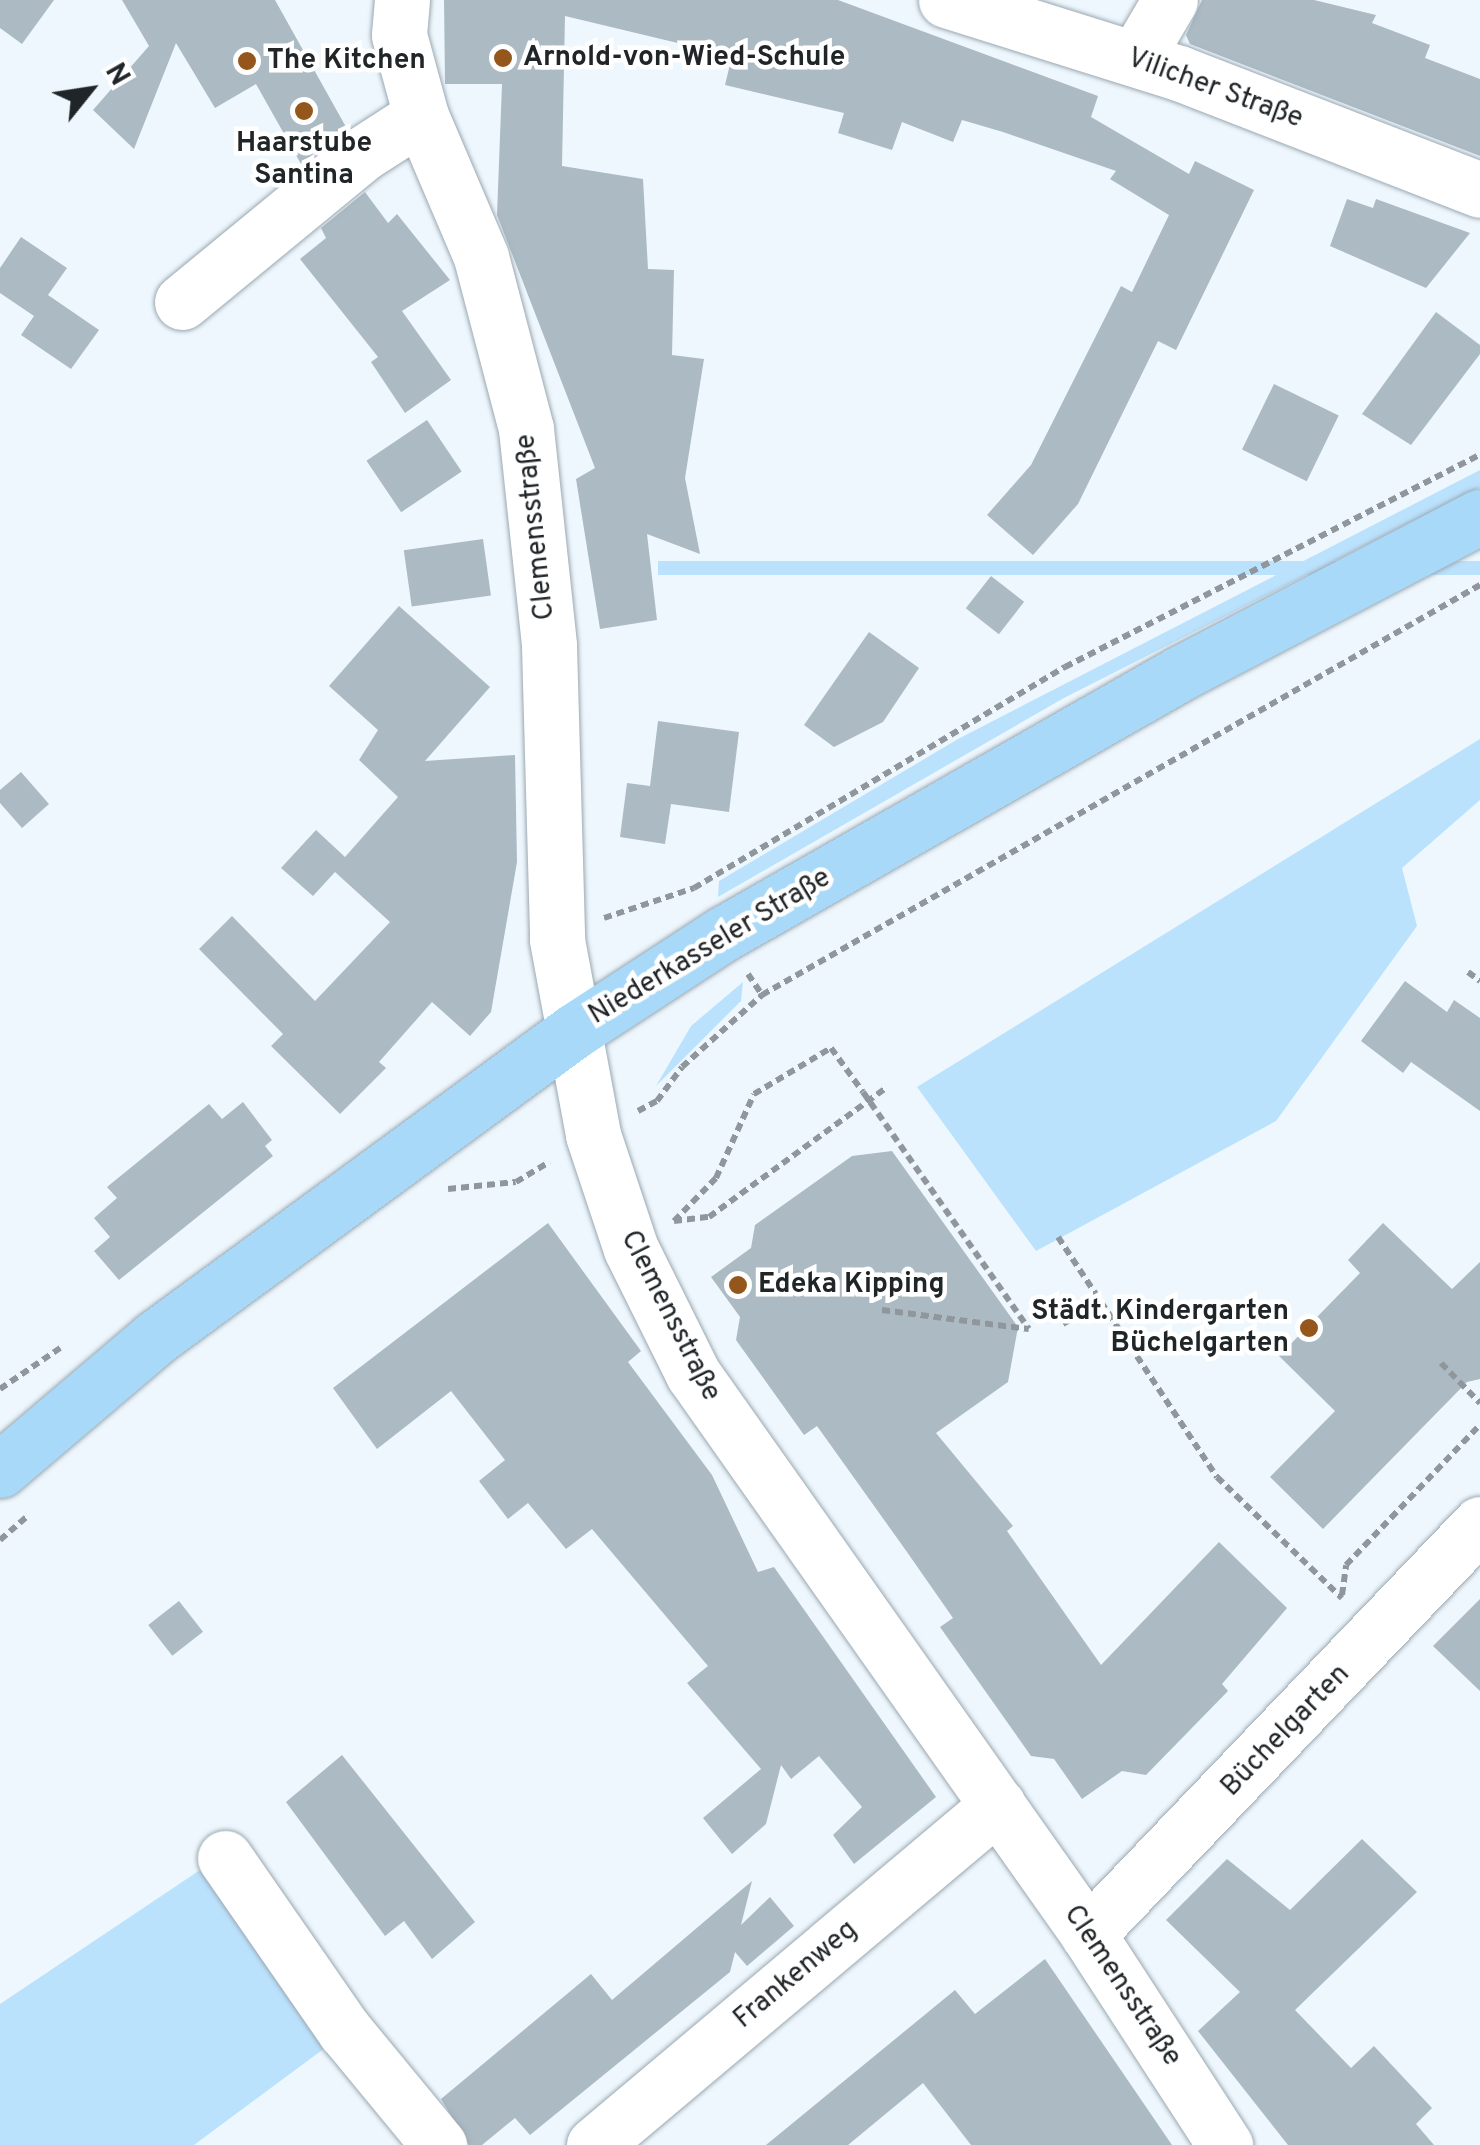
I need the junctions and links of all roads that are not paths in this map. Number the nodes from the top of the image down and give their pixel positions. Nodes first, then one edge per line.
1 (402, 0) edge
2 (946, 0) edge
3 (1170, 0) edge
4 (1136, 58) junction
5 (421, 116) junction
6 (1480, 190) edge
7 (182, 302) dead end
8 (1480, 517) edge
9 (574, 1030) junction
10 (21, 1487) edge
11 (1480, 1524) edge
12 (998, 1805) junction
13 (225, 1858) dead end
14 (1088, 1934) junction
15 (439, 2145) edge
16 (594, 2145) edge
17 (1225, 2145) edge

1 - 5 street, Clemensstraße
2 - 4 street, Vilicher Straße
3 - 4 street
4 - 6 street, Vilicher Straße
5 - 7 street
5 - 9 street, Clemensstraße
8 - 9 main road, Niederkasseler Straße
9 - 10 main road, Niederkasseler Straße
9 - 12 street, Clemensstraße
11 - 14 street, Büchelgarten
12 - 14 street, Clemensstraße
12 - 16 street, Frankenweg
13 - 15 street
14 - 17 street, Clemensstraße

